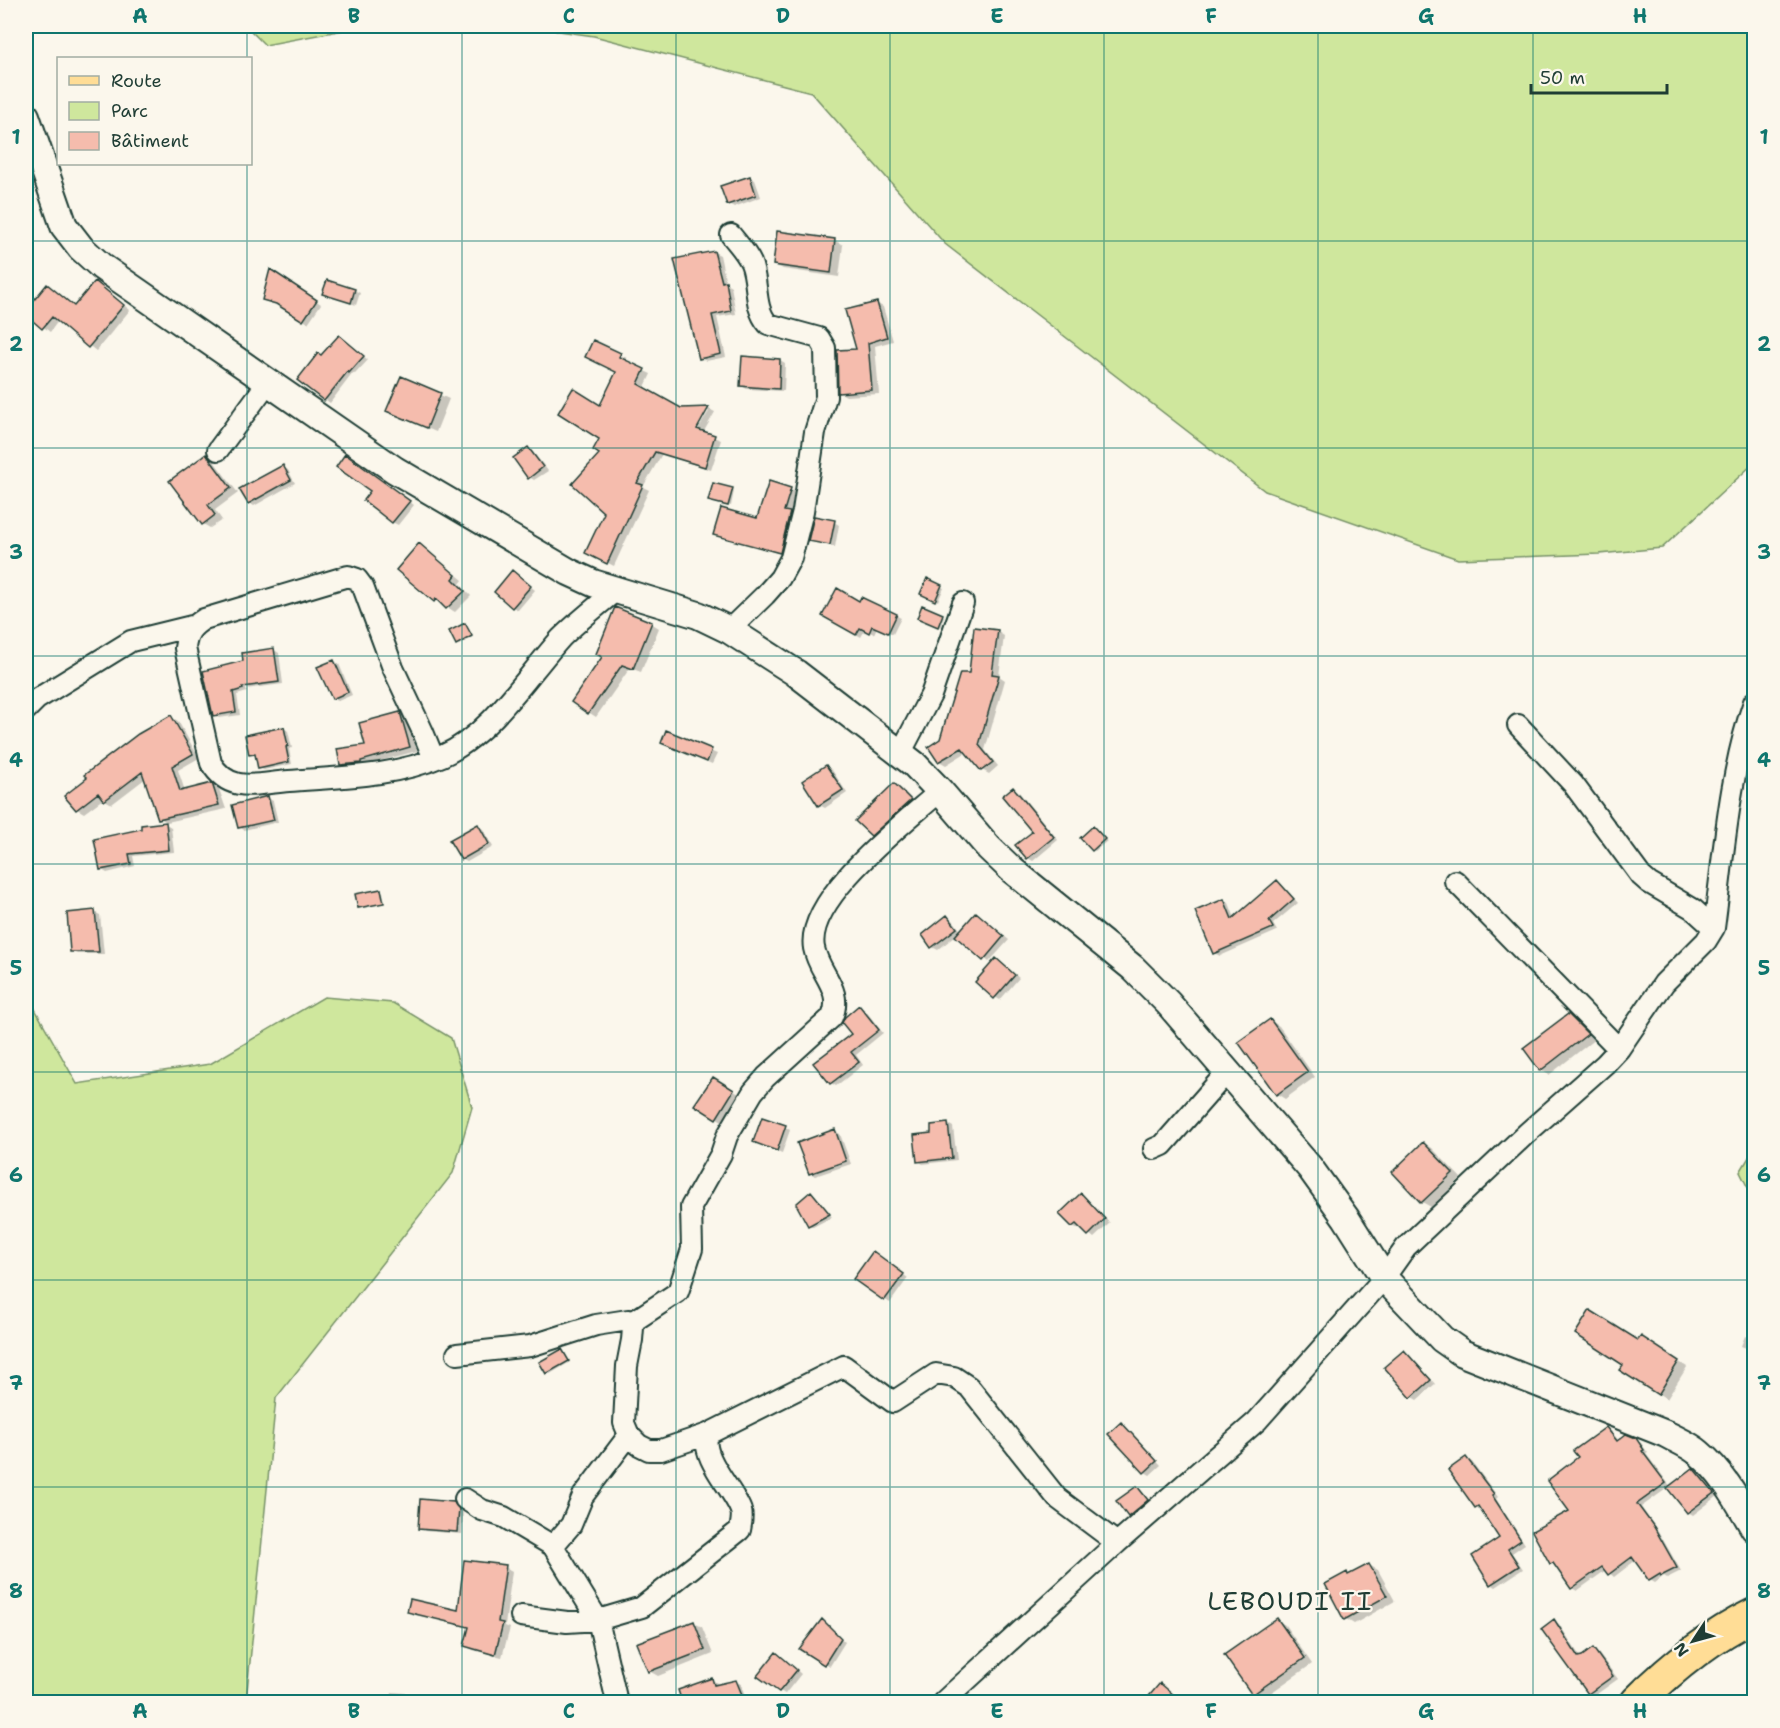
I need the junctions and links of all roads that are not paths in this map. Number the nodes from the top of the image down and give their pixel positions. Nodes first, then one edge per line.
1 (26, 116) edge
2 (731, 235) dead end
3 (268, 382) junction
4 (218, 450) dead end
5 (616, 590) junction
6 (963, 603) dead end
7 (192, 626) junction
8 (729, 630) junction
9 (1755, 702) edge
10 (26, 710) edge
11 (1518, 725) dead end
12 (900, 754) junction
13 (434, 759) junction
14 (940, 791) junction
15 (1455, 881) dead end
16 (1714, 928) junction
17 (1619, 1049) junction
18 (1228, 1071) junction
19 (1154, 1149) dead end
20 (1384, 1278) junction
21 (631, 1323) junction
22 (457, 1354) dead end
23 (708, 1434) junction
24 (629, 1435) junction
25 (465, 1499) dead end
26 (1755, 1528) edge
27 (1117, 1543) junction
28 (553, 1546) junction
29 (1755, 1615) edge
30 (521, 1616) dead end
31 (598, 1620) junction
32 (617, 1702) edge
33 (943, 1702) edge
34 (1637, 1702) edge

1 - 3 street
2 - 8 street
3 - 4 street
3 - 5 street
5 - 8 street
5 - 13 street
6 - 12 street
7 - 10 street
7 - 13 street
7 - 13 street
8 - 12 street
9 - 16 street
11 - 16 street
12 - 14 street
14 - 18 street
14 - 21 street
15 - 17 street
16 - 17 street
17 - 20 street
18 - 19 street
18 - 20 street
20 - 26 street
20 - 27 street
21 - 22 street
21 - 24 street
23 - 24 street
23 - 27 street
23 - 31 street
24 - 28 street
25 - 28 street
27 - 33 street
28 - 31 street
29 - 34 main road
30 - 31 street
31 - 32 street

